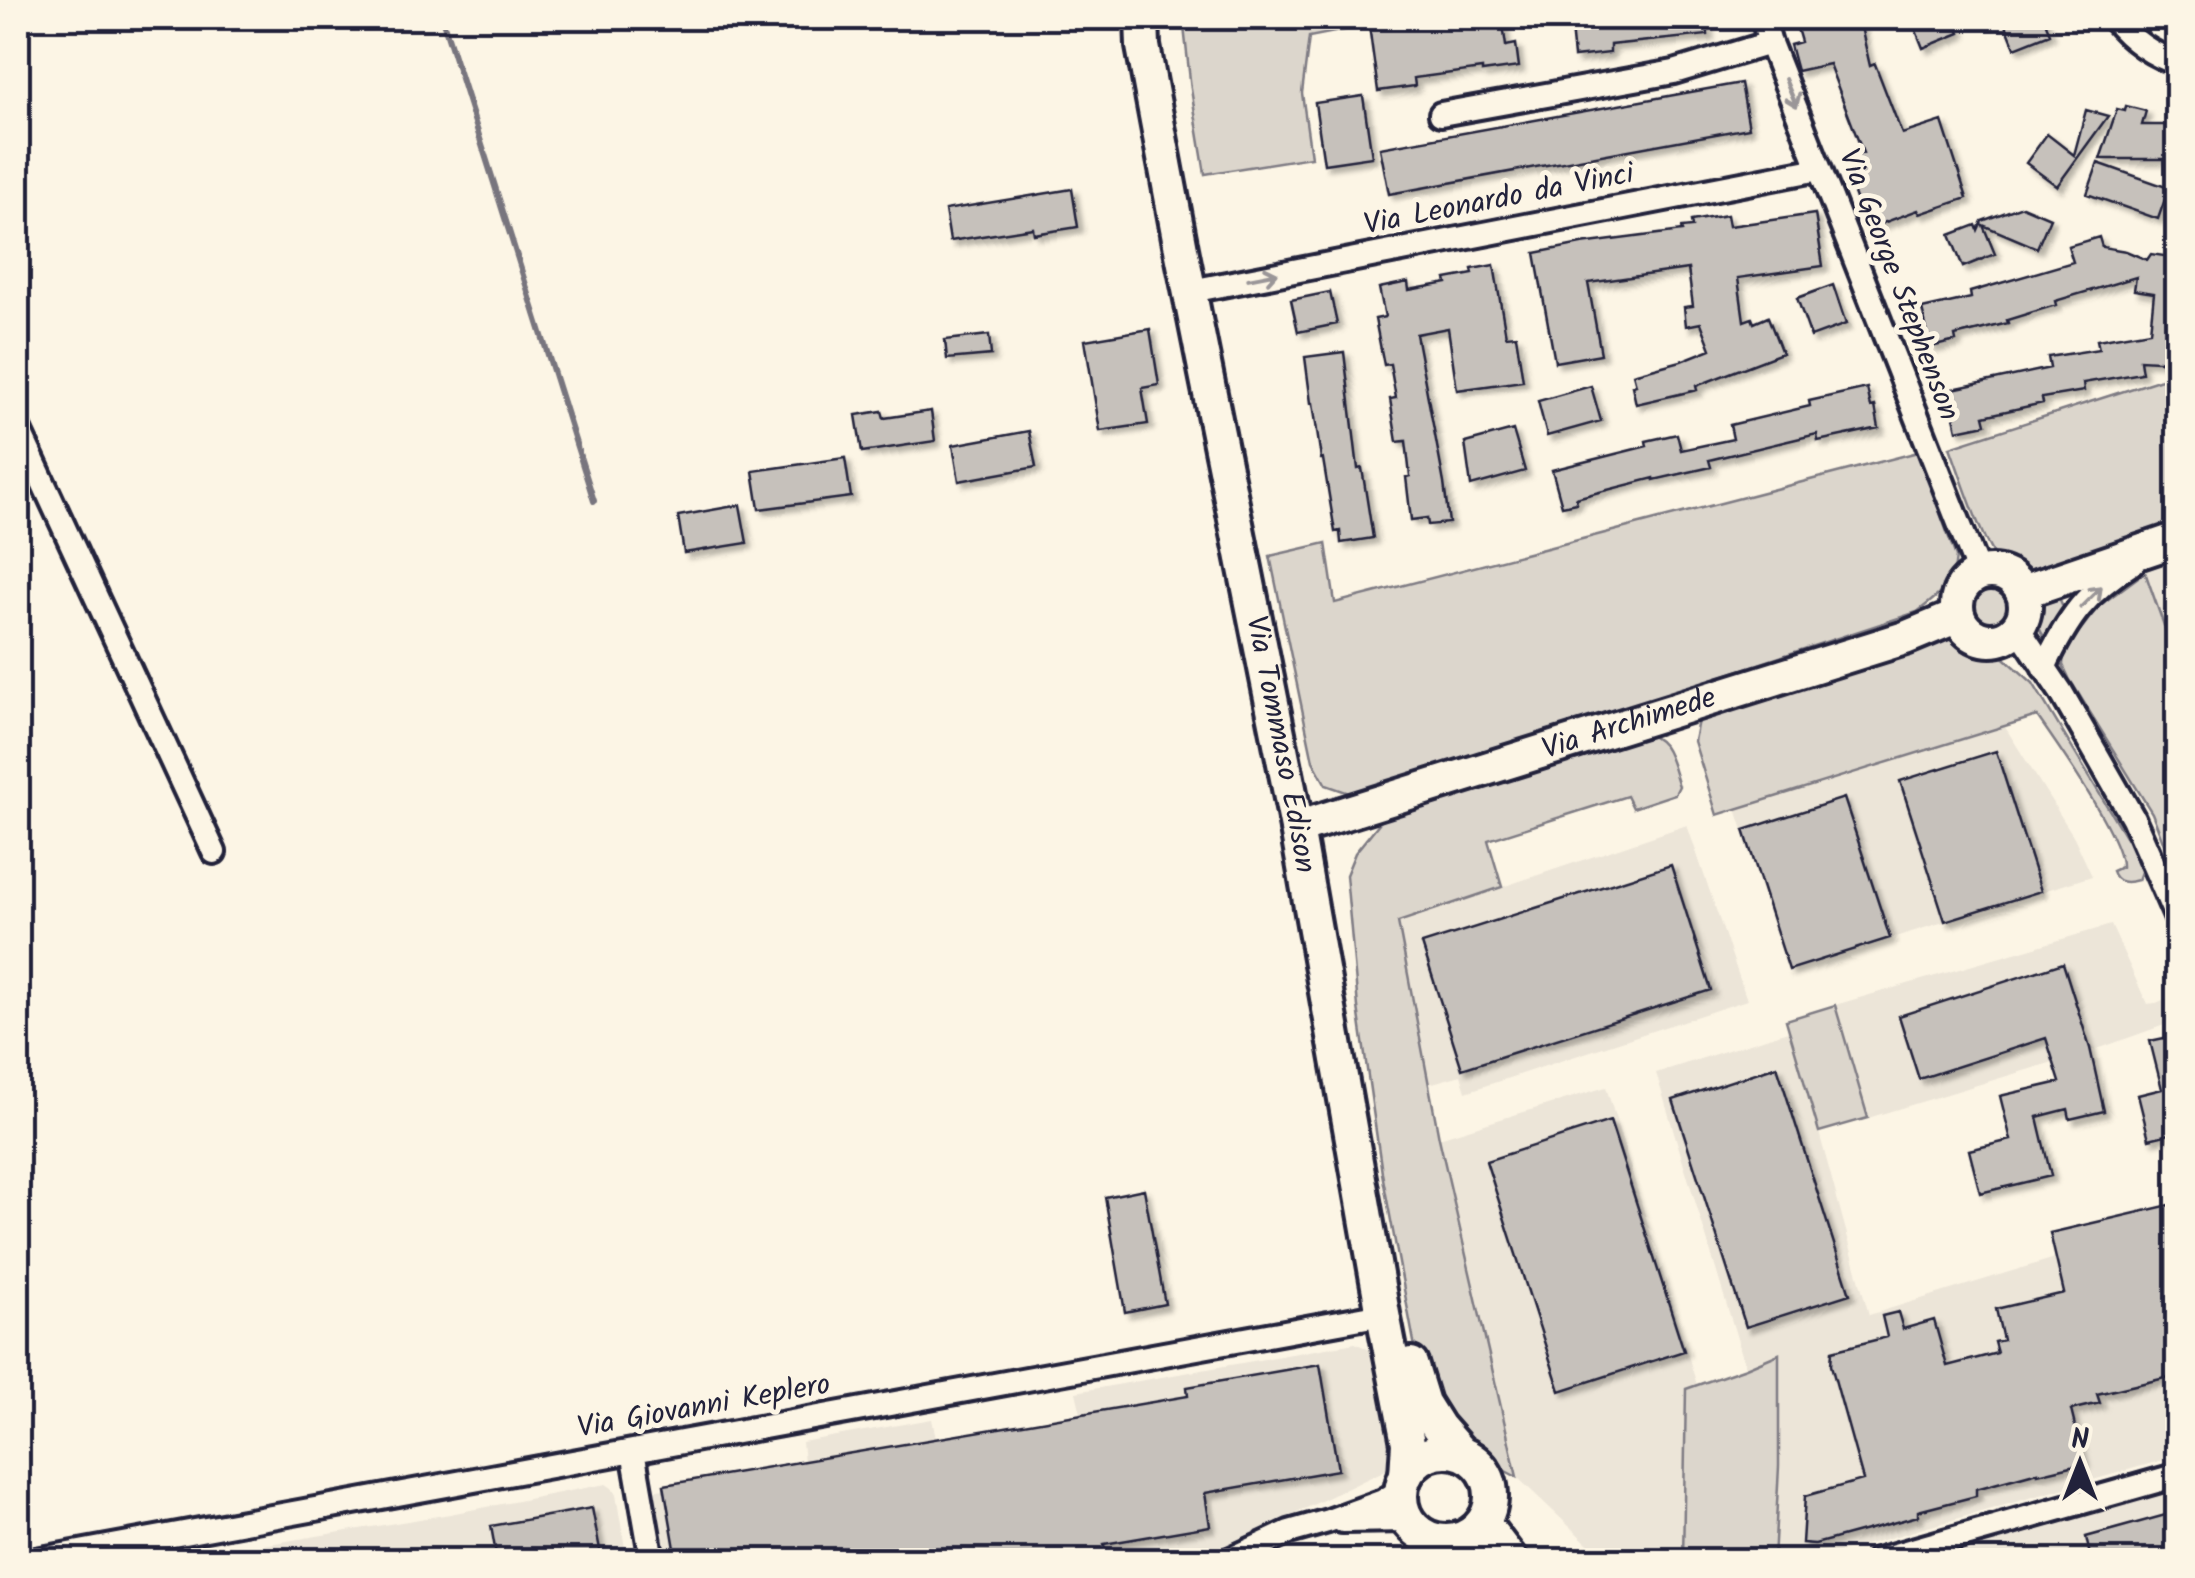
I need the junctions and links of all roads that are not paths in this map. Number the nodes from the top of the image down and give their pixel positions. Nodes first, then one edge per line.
1 (1142, 18) edge
2 (1161, 18) edge
3 (1763, 18) edge
4 (2113, 18) edge
5 (1770, 43) junction
6 (2178, 63) edge
7 (1441, 114) dead end
8 (1819, 169) junction
9 (1200, 289) junction
10 (18, 428) edge
11 (2168, 542) edge
12 (1979, 574) junction
13 (2022, 592) junction
14 (1958, 616) junction
15 (2018, 628) junction
16 (2044, 668) junction
17 (1307, 825) junction
18 (214, 852) dead end
19 (2178, 921) edge
20 (1384, 1314) junction
21 (633, 1451) junction
22 (1460, 1452) junction
23 (2178, 1475) edge
24 (1405, 1495) junction
25 (1473, 1541) edge
26 (61, 1558) edge
27 (36, 1560) edge
28 (652, 1560) edge
29 (1229, 1560) edge
30 (1511, 1560) edge
31 (1878, 1560) edge

1 - 9 street, Via Tommaso Edison
2 - 9 street, Via Tommaso Edison
3 - 5 street, Via George Stephenson
4 - 6 street
5 - 7 street
5 -> 8 street, Via George Stephenson
9 -> 8 street, Via Leonardo da Vinci
8 - 12 street, Via George Stephenson
9 - 17 street, Via Tommaso Edison
10 - 18 street
11 - 13 street
16 -> 11 street
12 - 13 street
12 - 14 street
13 - 15 street
14 - 15 street
14 - 17 street, Via Archimede
15 - 16 street
16 - 19 street
17 - 20 street, Via Tommaso Edison
17 - 22 street, Via Tommaso Edison
20 - 21 street, Via Giovanni Keplero
20 - 24 street, Via Tommaso Edison
21 - 26 street, Via Giovanni Keplero
21 - 28 street
22 - 24 street
22 - 25 street
23 - 31 street
24 - 25 street
24 - 29 street
25 - 30 street
26 - 27 street, Via Giovanni Keplero

